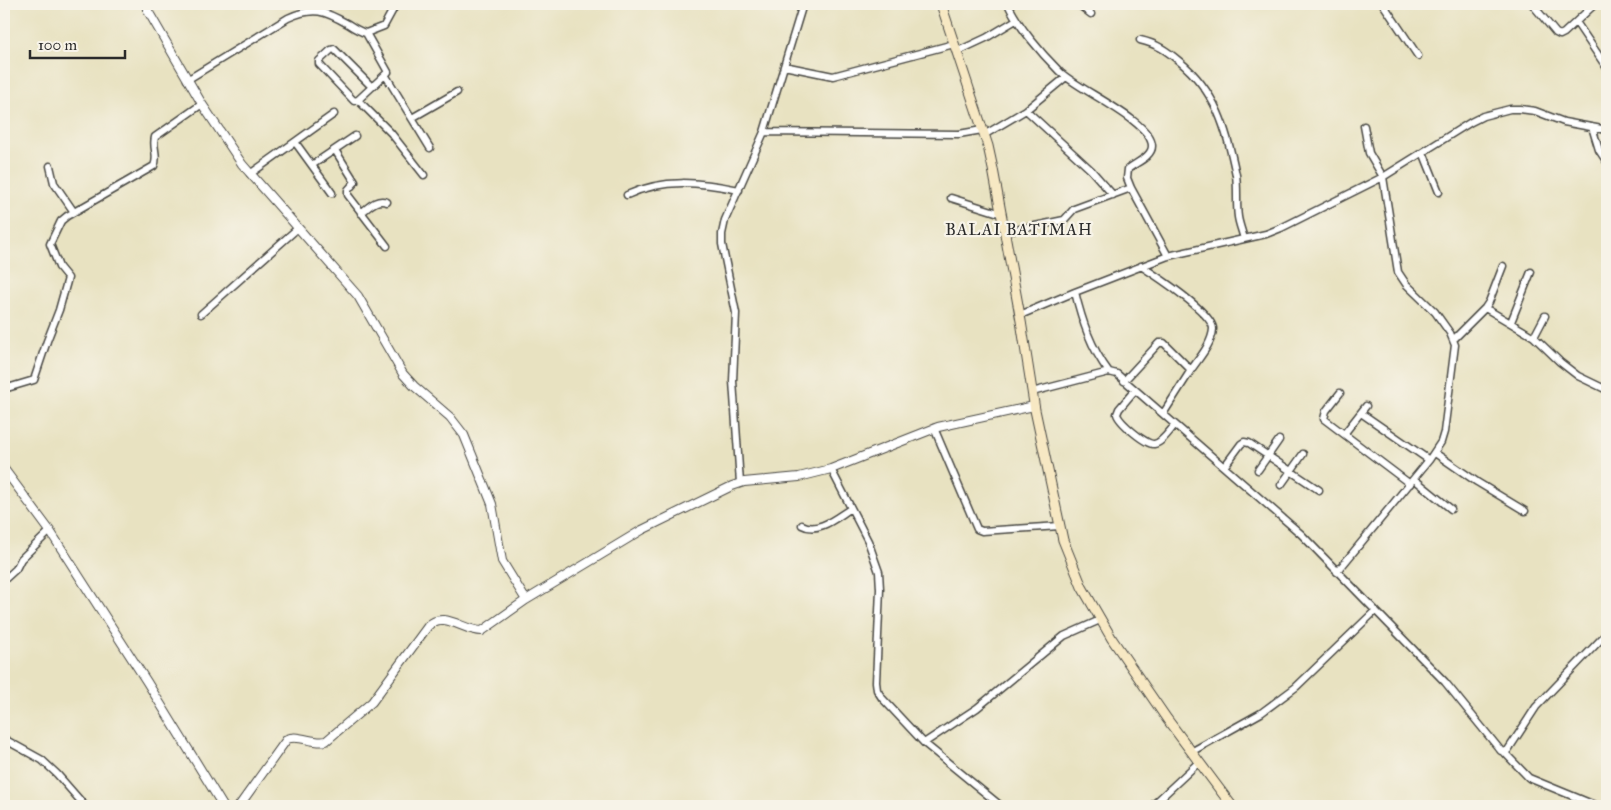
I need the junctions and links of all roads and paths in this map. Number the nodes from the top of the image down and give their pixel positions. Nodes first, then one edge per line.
1 (148, 4) edge
2 (396, 4) edge
3 (803, 4) edge
4 (941, 4) edge
5 (1008, 4) edge
6 (1078, 4) edge
7 (1383, 4) edge
8 (1532, 4) edge
9 (1595, 4) edge
10 (1091, 14) dead end
11 (1016, 20) junction
12 (1576, 22) junction
13 (366, 33) junction
14 (1140, 40) dead end
15 (955, 48) junction
16 (1418, 56) dead end
17 (784, 66) junction
18 (1607, 68) edge
19 (386, 76) junction
20 (1066, 77) junction
21 (187, 80) junction
22 (372, 87) junction
23 (457, 92) dead end
24 (358, 100) junction
25 (202, 104) junction
26 (1026, 110) junction
27 (334, 114) dead end
28 (412, 118) junction
29 (1364, 126) dead end
30 (1592, 127) junction
31 (1607, 130) edge
32 (764, 132) junction
33 (983, 132) junction
34 (355, 136) dead end
35 (295, 142) junction
36 (430, 148) dead end
37 (335, 150) junction
38 (1423, 152) junction
39 (1607, 162) edge
40 (312, 165) junction
41 (50, 166) dead end
42 (250, 174) junction
43 (424, 175) dead end
44 (1383, 177) junction
45 (1131, 188) junction
46 (739, 190) junction
47 (1440, 192) dead end
48 (332, 193) dead end
49 (1113, 195) junction
50 (626, 196) dead end
51 (950, 198) dead end
52 (387, 202) dead end
53 (74, 212) junction
54 (361, 214) junction
55 (1002, 214) junction
56 (298, 228) junction
57 (1005, 232) junction
58 (1244, 239) junction
59 (387, 246) dead end
60 (1168, 256) junction
61 (1141, 266) junction
62 (1503, 266) dead end
63 (1531, 272) dead end
64 (1075, 292) junction
65 (1485, 308) junction
66 (201, 314) dead end
67 (1020, 316) junction
68 (1545, 316) dead end
69 (1511, 322) junction
70 (1534, 337) junction
71 (1454, 339) junction
72 (1191, 370) junction
73 (1108, 372) junction
74 (1124, 380) junction
75 (4, 389) edge
76 (1135, 390) junction
77 (1607, 390) edge
78 (1032, 392) junction
79 (1340, 393) dead end
80 (1034, 406) junction
81 (1366, 406) dead end
82 (1361, 413) junction
83 (1163, 414) junction
84 (1175, 425) junction
85 (934, 428) junction
86 (1344, 434) junction
87 (1279, 440) dead end
88 (1435, 453) junction
89 (1303, 454) dead end
90 (1268, 456) junction
91 (1429, 460) junction
92 (1224, 467) junction
93 (4, 468) edge
94 (830, 469) junction
95 (1258, 470) dead end
96 (1290, 470) junction
97 (1412, 481) junction
98 (740, 483) junction
99 (1281, 485) dead end
100 (1319, 490) dead end
101 (850, 509) junction
102 (1450, 509) dead end
103 (1525, 511) dead end
104 (802, 525) dead end
105 (1060, 526) junction
106 (50, 531) junction
107 (1337, 572) junction
108 (4, 580) edge
109 (526, 600) junction
110 (1375, 611) junction
111 (1100, 620) junction
112 (1607, 633) edge
113 (4, 739) edge
114 (924, 743) junction
115 (1191, 752) junction
116 (1504, 752) junction
117 (1198, 762) junction
118 (85, 806) edge
119 (223, 806) edge
120 (239, 806) edge
121 (1001, 806) edge
122 (1152, 806) edge
123 (1232, 806) edge
124 (1597, 806) edge

1 - 21 street
2 - 13 street
3 - 17 street
4 - 15 main road
5 - 11 street
6 - 10 street
7 - 16 street
8 - 12 street
9 - 12 street
11 - 15 street
11 - 20 street
12 - 18 street
13 - 19 street
13 - 21 street
14 - 58 street
15 - 17 street
15 - 33 main road
17 - 32 street
19 - 22 street
19 - 28 street
20 - 26 street
20 - 45 street
21 - 25 street
22 - 24 street
22 - 24 street
23 - 28 street
24 - 43 street
25 - 42 street
25 - 53 street
26 - 33 street
26 - 49 street
27 - 35 street
28 - 36 street
29 - 44 street
30 - 31 street
30 - 38 street
30 - 39 street
32 - 33 street
32 - 46 street
33 - 55 main road
34 - 37 street
35 - 40 street
35 - 42 street
37 - 40 street
37 - 54 street
38 - 44 street
38 - 47 street
40 - 48 street
41 - 53 street
42 - 56 street
44 - 58 street
44 - 71 street
45 - 49 street
45 - 60 street
46 - 50 street
46 - 98 street
49 - 57 street
51 - 55 street
52 - 54 street
53 - 75 street
54 - 59 street
55 - 57 main road
56 - 66 street
56 - 109 street
57 - 67 main road
58 - 60 street
60 - 61 street
61 - 64 street
61 - 72 street
62 - 65 street
63 - 69 street
64 - 67 street
64 - 73 street
65 - 69 street
65 - 71 street
67 - 78 main road
68 - 70 street
69 - 70 street
70 - 77 street
71 - 88 street
72 - 74 street
72 - 83 street
73 - 74 street
73 - 78 street
74 - 76 street
76 - 83 street
76 - 84 street
78 - 80 main road
79 - 86 street
80 - 85 street
80 - 105 main road
81 - 82 street
82 - 86 street
82 - 91 street
83 - 84 street
84 - 92 street
85 - 94 street
85 - 105 street
86 - 97 street
87 - 90 street
88 - 91 street
88 - 103 street
89 - 96 street
90 - 92 street
90 - 95 street
90 - 96 street
91 - 97 street
92 - 107 street
93 - 106 street
94 - 98 street
94 - 101 street
96 - 99 street
96 - 100 street
97 - 102 street
97 - 107 street
98 - 109 street
101 - 104 street
101 - 114 street
105 - 111 main road
106 - 108 street
106 - 119 street
107 - 110 street
109 - 120 street
110 - 115 street
110 - 116 street
111 - 114 street
111 - 115 main road
112 - 116 street
113 - 118 street
114 - 121 street
115 - 117 main road
116 - 124 street
117 - 122 street
117 - 123 main road

